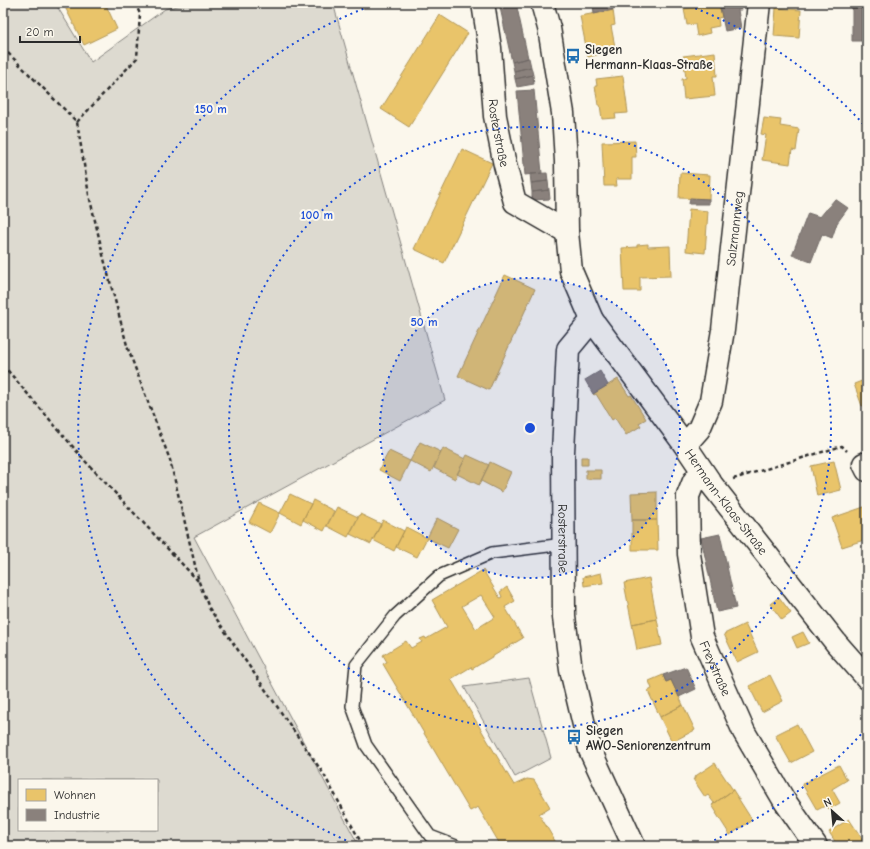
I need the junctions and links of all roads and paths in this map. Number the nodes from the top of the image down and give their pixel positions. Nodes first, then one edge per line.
1 (135, 3) edge
2 (483, 3) edge
3 (542, 3) edge
4 (759, 3) edge
5 (3, 48) edge
6 (77, 122) junction
7 (567, 232) junction
8 (592, 320) junction
9 (3, 365) edge
10 (685, 445) junction
11 (866, 467) edge
12 (707, 478) junction
13 (564, 544) junction
14 (199, 582) junction
15 (867, 678) edge
16 (363, 846) edge
17 (456, 846) edge
18 (634, 846) edge
19 (816, 846) edge

1 - 6 path
2 - 7 street, Rosterstraße
3 - 7 street
4 - 10 street, Salzmannweg
5 - 6 path
6 - 14 path
7 - 8 street
8 - 10 street, Hermann-Klaas-Straße
8 - 13 street, Rosterstraße
9 - 14 path
10 - 12 street, Hermann-Klaas-Straße
11 - 12 path
12 - 15 street, Hermann-Klaas-Straße
12 - 19 street, Freystraße
13 - 17 lane
13 - 18 street, Rosterstraße
14 - 16 path

